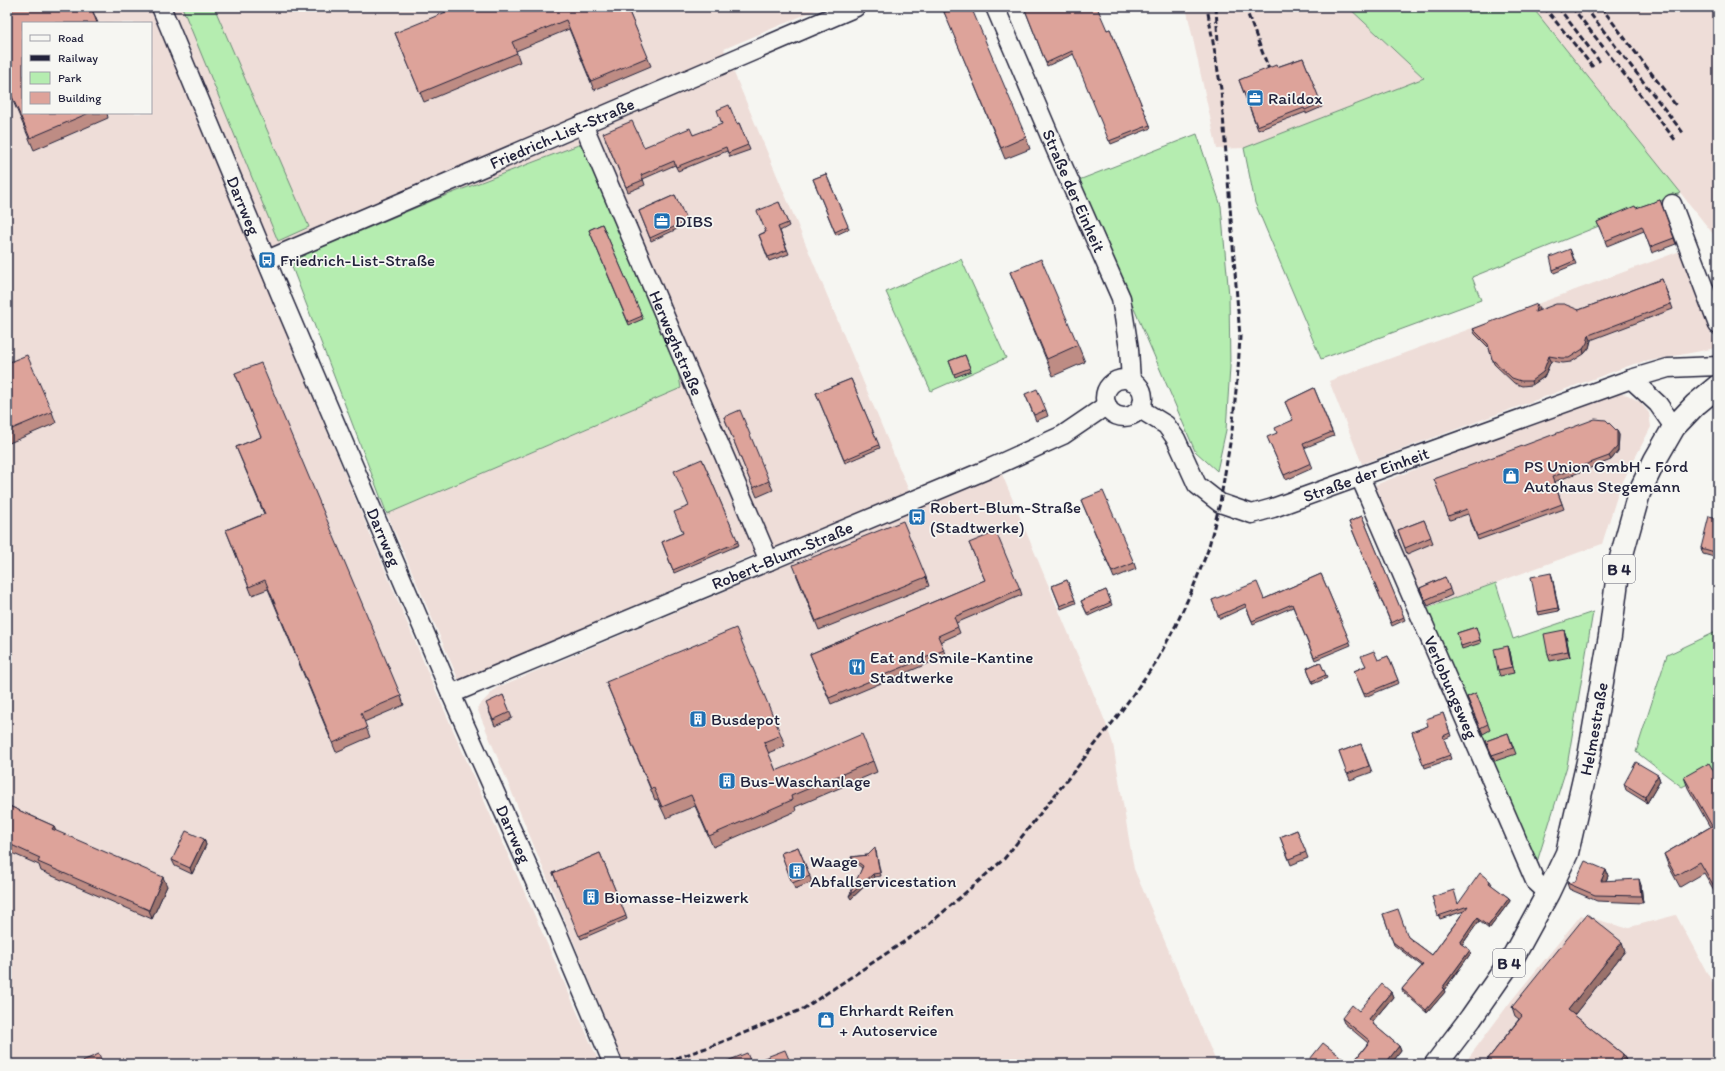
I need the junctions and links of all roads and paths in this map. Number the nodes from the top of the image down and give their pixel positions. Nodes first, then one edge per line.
1 (161, 7) edge
2 (856, 7) edge
3 (995, 7) edge
4 (583, 124) junction
5 (1672, 204) dead end
6 (267, 260) junction
7 (1718, 326) edge
8 (1718, 366) edge
9 (1631, 379) junction
10 (1131, 381) junction
11 (1718, 386) edge
12 (1107, 405) junction
13 (1140, 409) junction
14 (1674, 427) junction
15 (1360, 477) junction
16 (769, 561) junction
17 (452, 694) junction
18 (1548, 893) junction
19 (612, 1064) edge
20 (1436, 1064) edge

1 - 6 street, Darrweg
2 - 4 street, Friedrich-List-Straße
3 - 10 street, Straße der Einheit
4 - 6 street, Friedrich-List-Straße
4 - 16 street, Herweghstraße
5 - 7 street
6 - 17 street, Darrweg
8 - 9 street, Straße der Einheit
9 - 14 street
9 - 15 street, Straße der Einheit
10 - 12 street
10 - 13 street
11 - 14 main road, Helmestraße / B 4
12 - 13 street
12 - 16 street, Robert-Blum-Straße
13 - 15 street, Straße der Einheit
14 - 18 main road, Helmestraße / B 4
15 - 18 street, Verlobungsweg
16 - 17 street, Robert-Blum-Straße
17 - 19 street, Darrweg
18 - 20 main road, Helmestraße / B 4

